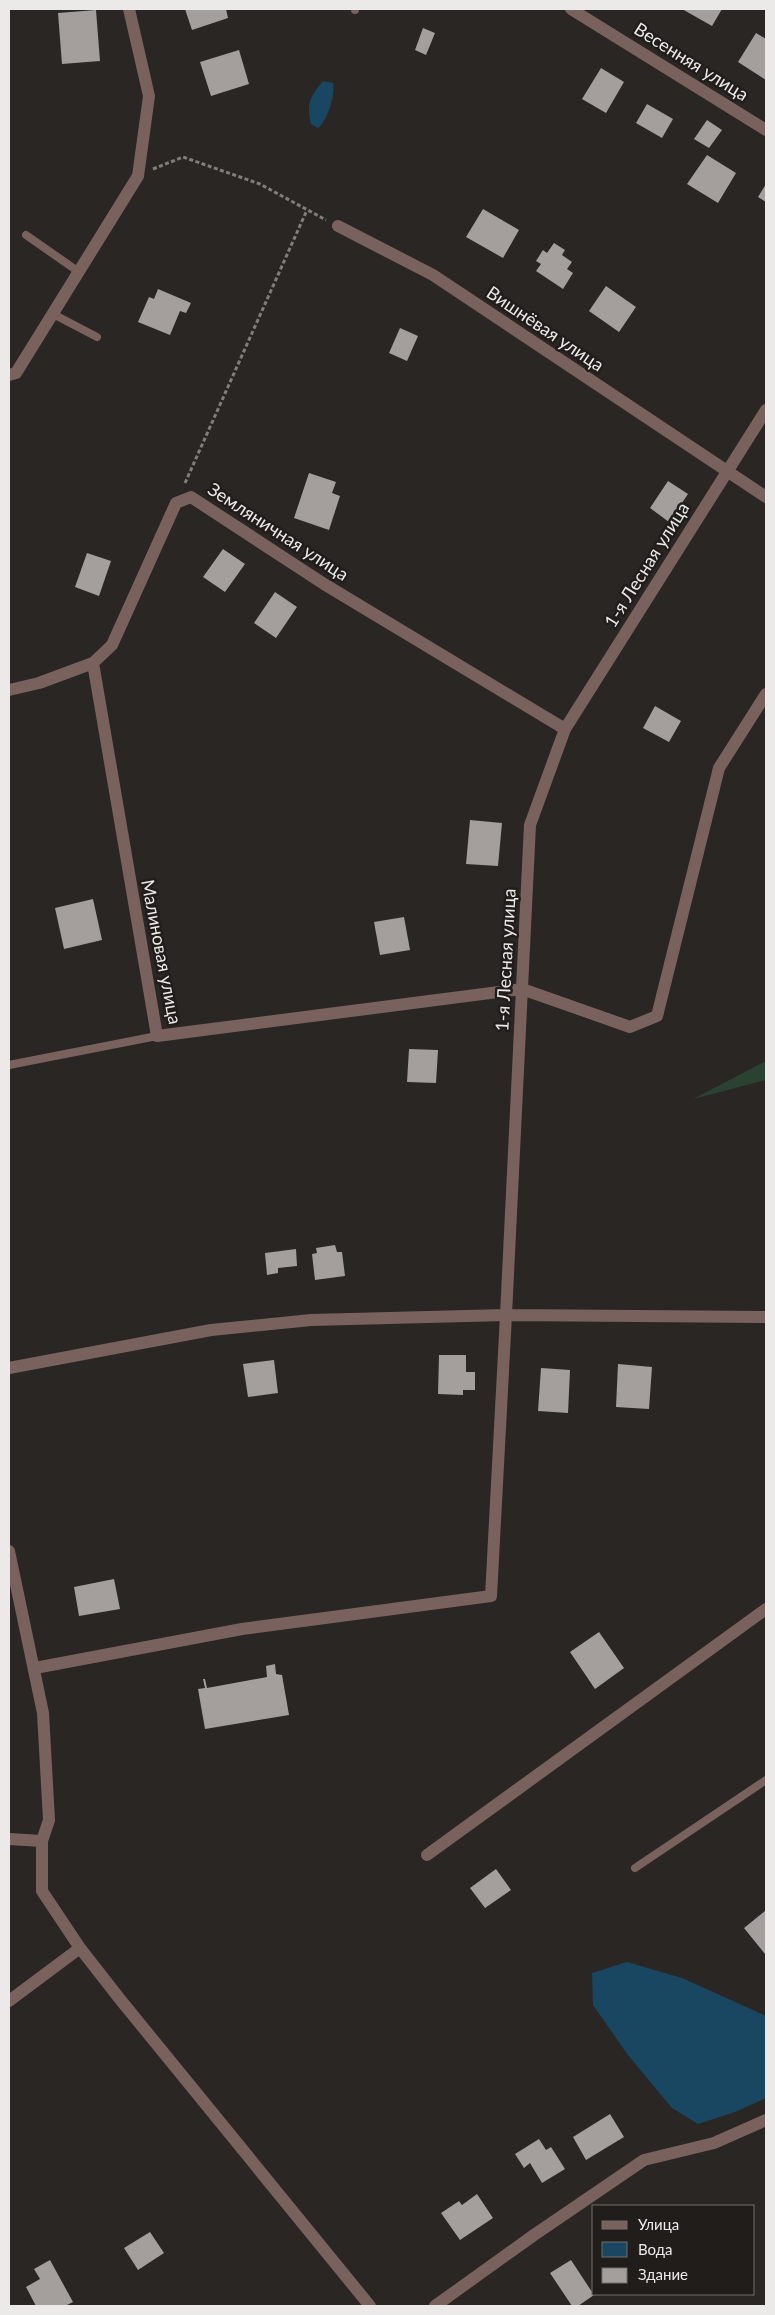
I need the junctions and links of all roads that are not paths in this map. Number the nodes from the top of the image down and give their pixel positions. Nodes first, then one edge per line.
1 (129, 9) edge
2 (572, 9) edge
3 (766, 130) edge
4 (338, 226) road end
5 (26, 235) dead end
6 (79, 272) junction
7 (53, 314) junction
8 (97, 337) dead end
9 (9, 376) edge
10 (766, 410) edge
11 (726, 471) junction
12 (766, 497) edge
13 (93, 663) junction
14 (9, 690) edge
15 (766, 694) edge
16 (565, 729) junction
17 (522, 989) junction
18 (157, 1036) junction
19 (9, 1065) edge
20 (506, 1315) junction
21 (766, 1317) edge
22 (9, 1368) edge
23 (9, 1551) edge
24 (766, 1609) edge
25 (35, 1668) junction
26 (766, 1780) edge
27 (9, 1840) edge
28 (42, 1841) junction
29 (427, 1855) dead end
30 (635, 1868) dead end
31 (80, 1948) junction
32 (9, 2001) edge
33 (766, 2120) edge
34 (370, 2306) edge
35 (435, 2306) edge

1 - 6 street
2 - 3 street, Весенняя улица
4 - 11 street, Вишнёвая улица
5 - 6 lane
6 - 7 street
7 - 8 lane
7 - 9 street
10 - 11 street, 1-я Лесная улица
11 - 12 street, Вишнёвая улица
11 - 16 street, 1-я Лесная улица
13 - 14 street
13 - 16 street, Земляничная улица
13 - 18 street, Малиновая улица
15 - 17 street
16 - 17 street, 1-я Лесная улица
17 - 18 street, Малиновая улица
17 - 20 street, 1-я Лесная улица
18 - 19 lane
20 - 21 street
20 - 22 street
20 - 25 street, 1-я Лесная улица
23 - 25 street
24 - 29 street
25 - 28 street
26 - 30 lane
27 - 28 street
28 - 31 street
31 - 32 street
31 - 34 street
33 - 35 street

